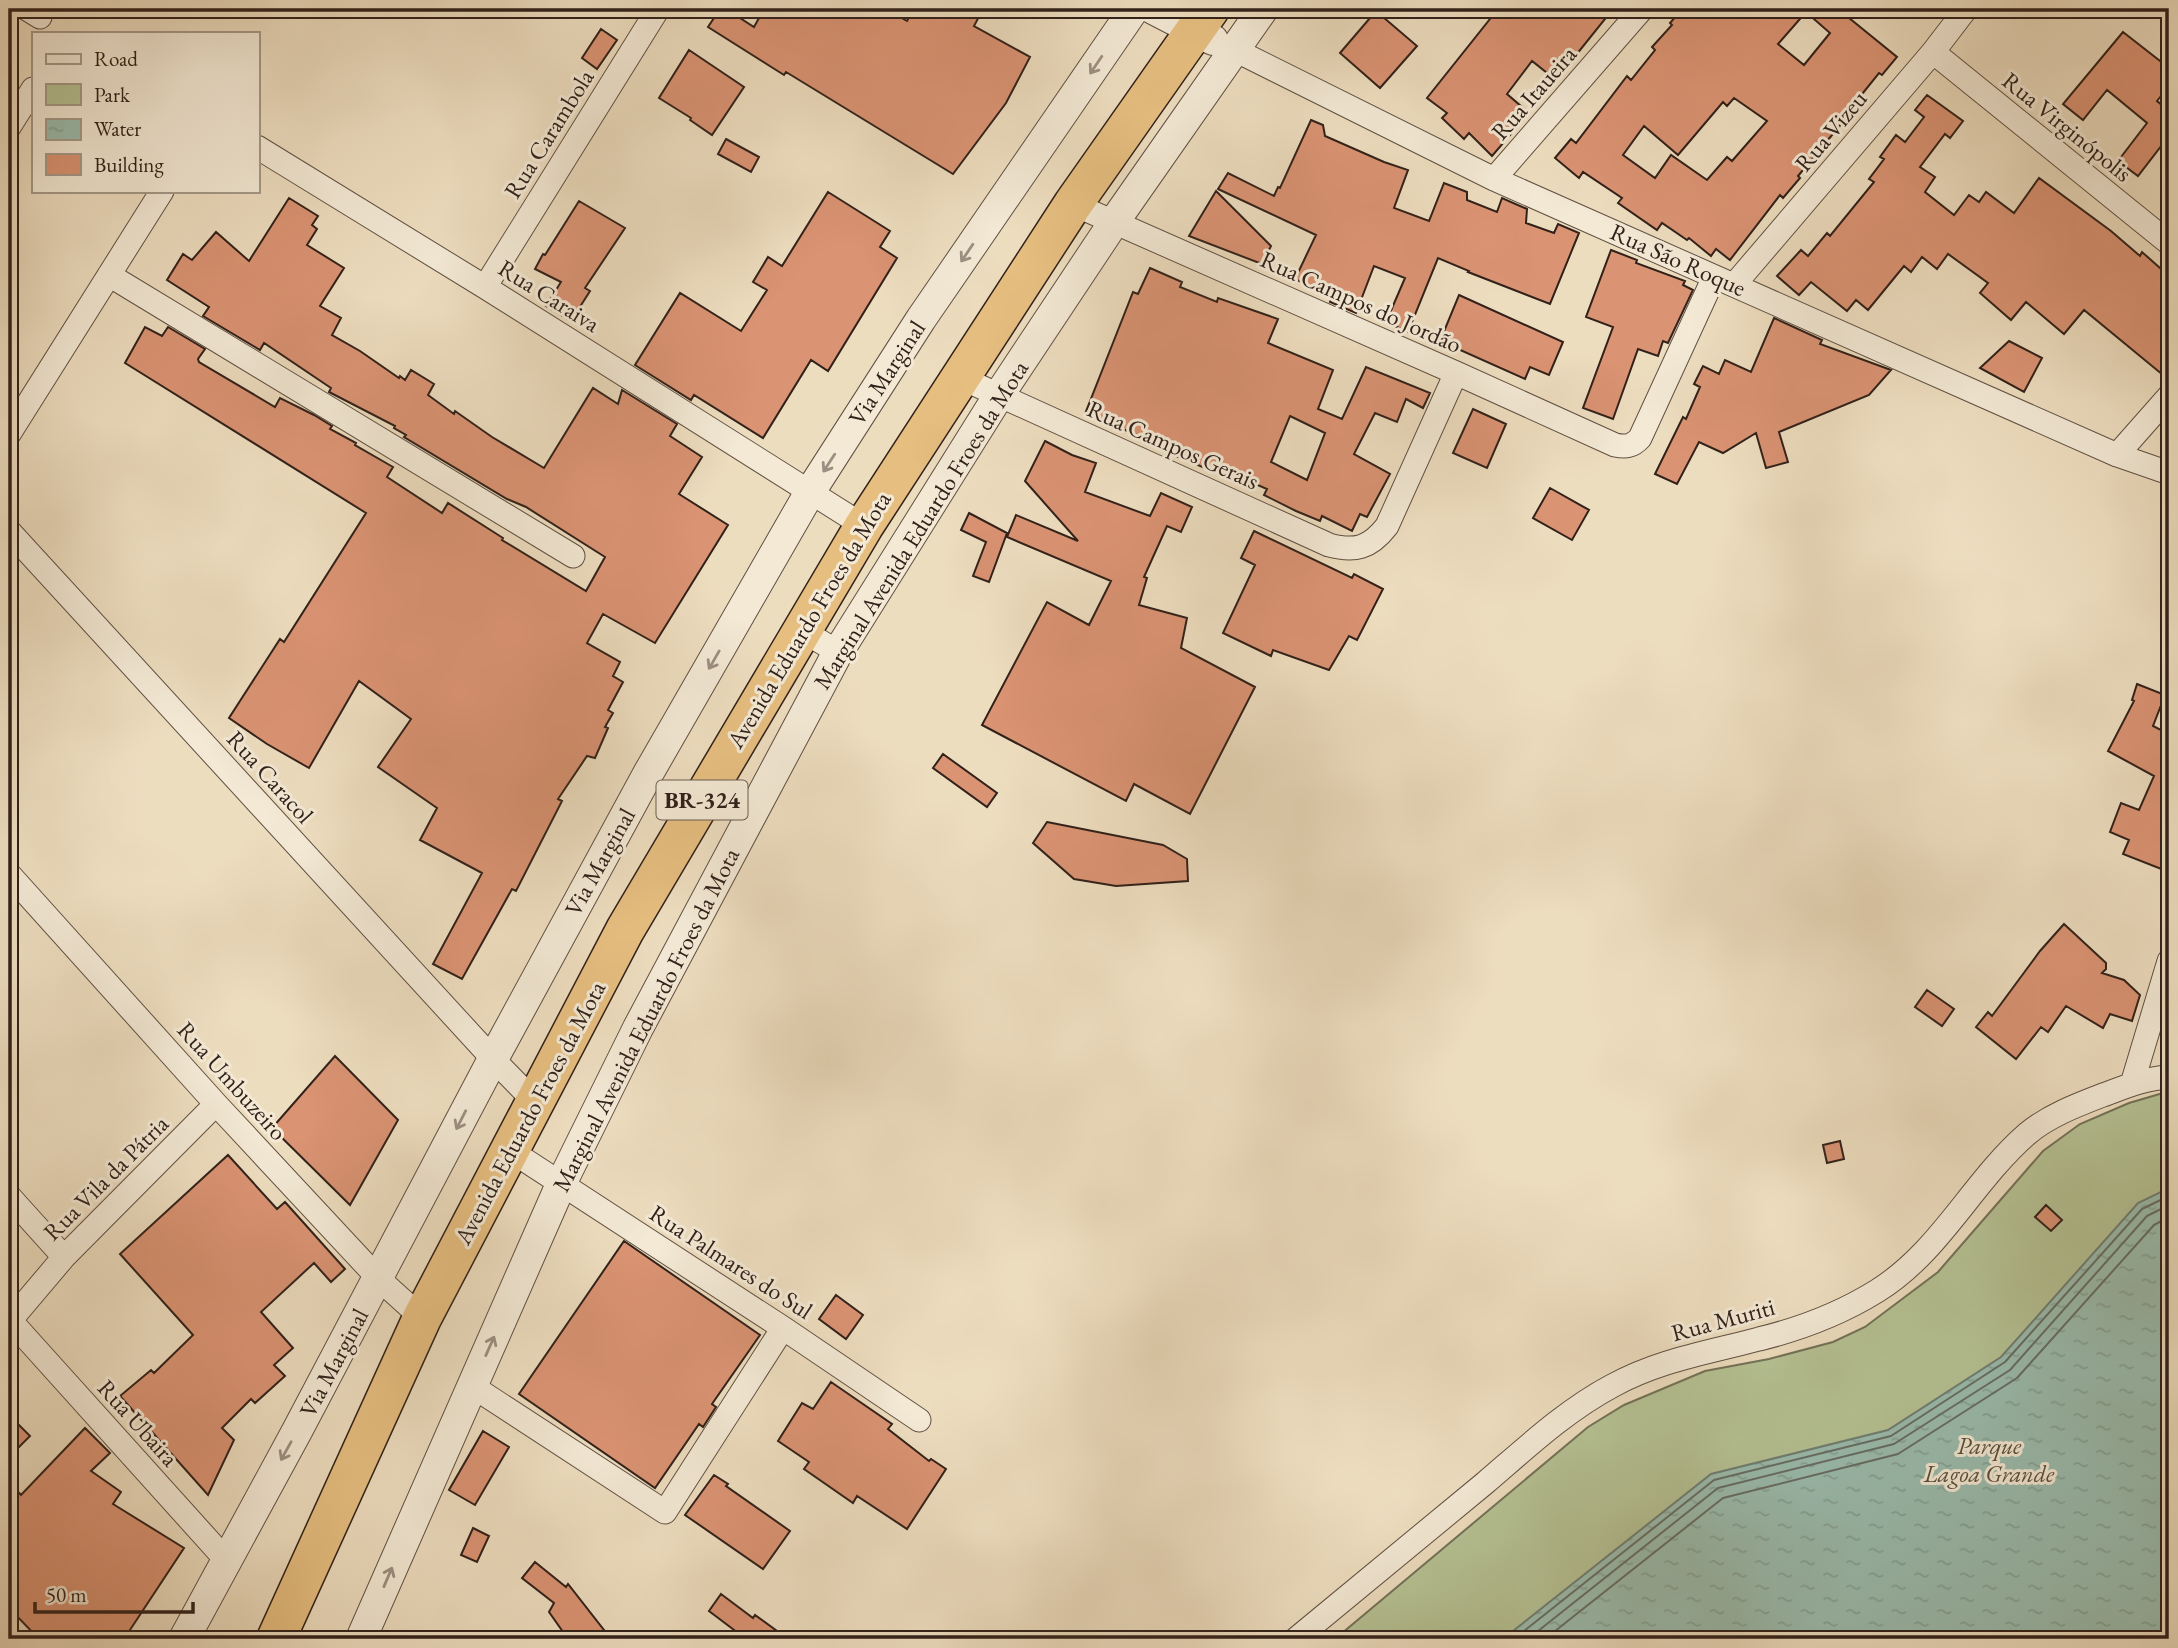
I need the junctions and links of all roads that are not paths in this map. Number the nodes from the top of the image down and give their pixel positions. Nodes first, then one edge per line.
1 (659, 9) edge
2 (1134, 9) edge
3 (1153, 9) edge
4 (1263, 9) edge
5 (1642, 9) edge
6 (1966, 9) edge
7 (1202, 20) edge
8 (1233, 49) junction
9 (1933, 52) junction
10 (32, 91) edge
11 (9, 127) edge
12 (259, 149) edge
13 (1494, 179) junction
14 (161, 192) edge
15 (1073, 204) junction
16 (1114, 222) junction
17 (2169, 243) edge
18 (109, 275) junction
19 (1724, 281) junction
20 (485, 287) junction
21 (1456, 373) junction
22 (959, 377) junction
23 (999, 396) junction
24 (2169, 396) edge
25 (9, 434) edge
26 (1628, 446) joint
27 (2117, 455) junction
28 (2169, 473) edge
29 (810, 492) junction
30 (864, 526) junction
31 (9, 531) edge
32 (573, 556) dead end
33 (801, 630) junction
34 (838, 652) junction
35 (9, 874) edge
36 (2169, 961) edge
37 (493, 1059) junction
38 (2169, 1077) edge
39 (2132, 1084) junction
40 (536, 1103) junction
41 (216, 1104) junction
42 (511, 1151) junction
43 (562, 1182) junction
44 (9, 1196) edge
45 (64, 1257) junction
46 (379, 1279) junction
47 (422, 1318) junction
48 (9, 1321) edge
49 (783, 1328) junction
50 (472, 1386) junction
51 (919, 1420) dead end
52 (227, 1560) junction
53 (184, 1639) edge
54 (276, 1639) edge
55 (361, 1639) edge
56 (1296, 1639) edge

1 - 20 street, Rua Carambola
2 -> 29 street, Via Marginal
3 - 7 street, Rua São Roque
4 - 8 street, Marginal Avenida Eduardo Froes da Mota
5 - 13 street, Rua Itaueira
6 - 9 street, Rua Vizeu
7 - 8 street, Rua São Roque
7 - 15 highway, Avenida Eduardo Froes da Mota / BR-324
8 - 13 street, Rua São Roque
8 - 16 street, Marginal Avenida Eduardo Froes da Mota
9 - 17 street, Rua Virginópolis
9 - 19 street, Rua Vizeu
10 - 11 street
12 - 20 street, Rua Caraiva
13 - 19 street, Rua São Roque
14 - 18 street
15 - 16 street, Rua Campos do Jordão
15 - 22 highway, Avenida Eduardo Froes da Mota / BR-324
16 - 21 street, Rua Campos do Jordão
16 - 23 street, Marginal Avenida Eduardo Froes da Mota
18 - 25 street
18 - 32 street
19 - 26 street, Rua Vizeu
19 - 27 street, Rua São Roque
20 - 29 street, Rua Caraiva
21 - 23 street, Rua Campos Gerais
21 - 26 street, Rua Campos do Jordão
22 - 23 street, Rua Campos Gerais
22 - 30 highway, Avenida Eduardo Froes da Mota / BR-324
23 - 34 street, Marginal Avenida Eduardo Froes da Mota
24 - 27 street
27 - 28 street, Rua São Roque
29 - 30 street, Rua Caraiva
29 -> 37 street, Via Marginal
30 - 33 highway, Avenida Eduardo Froes da Mota / BR-324
31 - 37 street, Rua Caracol
33 - 34 street
33 - 40 highway, Avenida Eduardo Froes da Mota / BR-324
34 - 43 street, Marginal Avenida Eduardo Froes da Mota
35 - 41 street, Rua Umbuzeiro
36 - 39 street
37 - 40 street, Rua Caracol
37 -> 46 street, Via Marginal
38 - 39 street, Rua Muriti
39 - 56 street, Rua Muriti
40 - 42 highway, Avenida Eduardo Froes da Mota / BR-324
41 - 45 street, Rua Vila da Pátria
41 - 46 street, Rua Umbuzeiro
42 - 43 street, Rua Palmares do Sul
42 - 47 highway, Avenida Eduardo Froes da Mota / BR-324
43 - 49 street, Rua Palmares do Sul
50 -> 43 street, Marginal Avenida Eduardo Froes da Mota
44 - 45 street
45 - 48 street, Rua Vila da Pátria
46 - 47 street, Rua Umbuzeiro
46 -> 52 street, Via Marginal
47 - 54 highway, Avenida Eduardo Froes da Mota / BR-324
48 - 52 street, Rua Ubaira
49 - 50 street
49 - 51 street, Rua Palmares do Sul
55 -> 50 street, Marginal Avenida Eduardo Froes da Mota
52 - 53 street, Via Marginal

